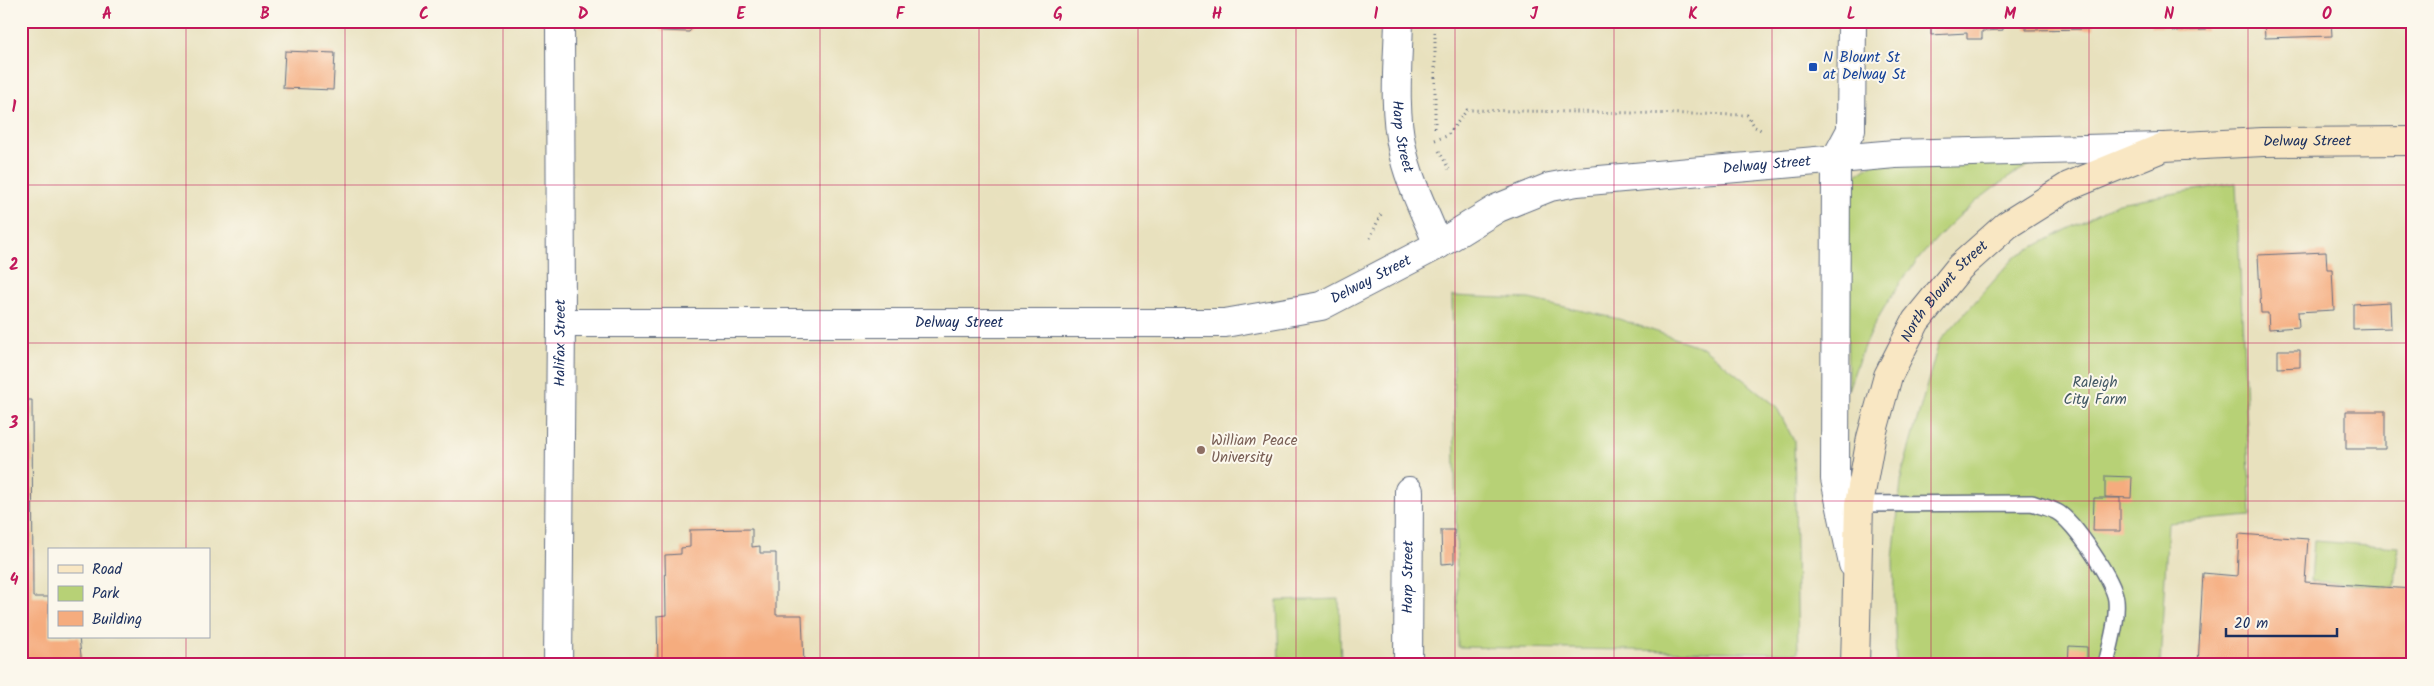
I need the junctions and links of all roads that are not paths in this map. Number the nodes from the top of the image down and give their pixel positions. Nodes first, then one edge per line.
1 (560, 21) edge
2 (1398, 21) edge
3 (1852, 21) edge
4 (2413, 141) edge
5 (2203, 143) joint
6 (2164, 147) junction
7 (1836, 158) junction
8 (1438, 245) junction
9 (561, 324) junction
10 (1409, 490) dead end
11 (1849, 504) junction
12 (558, 665) edge
13 (1408, 665) edge
14 (1855, 665) edge
15 (2106, 665) edge

1 - 9 street, Halifax Street
2 - 8 street, Harp Street
3 - 7 street, North Blount Street
4 - 5 main road, Delway Street
5 - 6 main road, North Blount Street
6 - 7 street, Delway Street
6 - 11 main road, North Blount Street
7 - 8 street, Delway Street
7 - 11 street, North Blount Street
8 - 9 street, Delway Street
9 - 12 street, Halifax Street
10 - 13 street, Harp Street
11 - 14 main road, North Blount Street
11 - 15 lane

